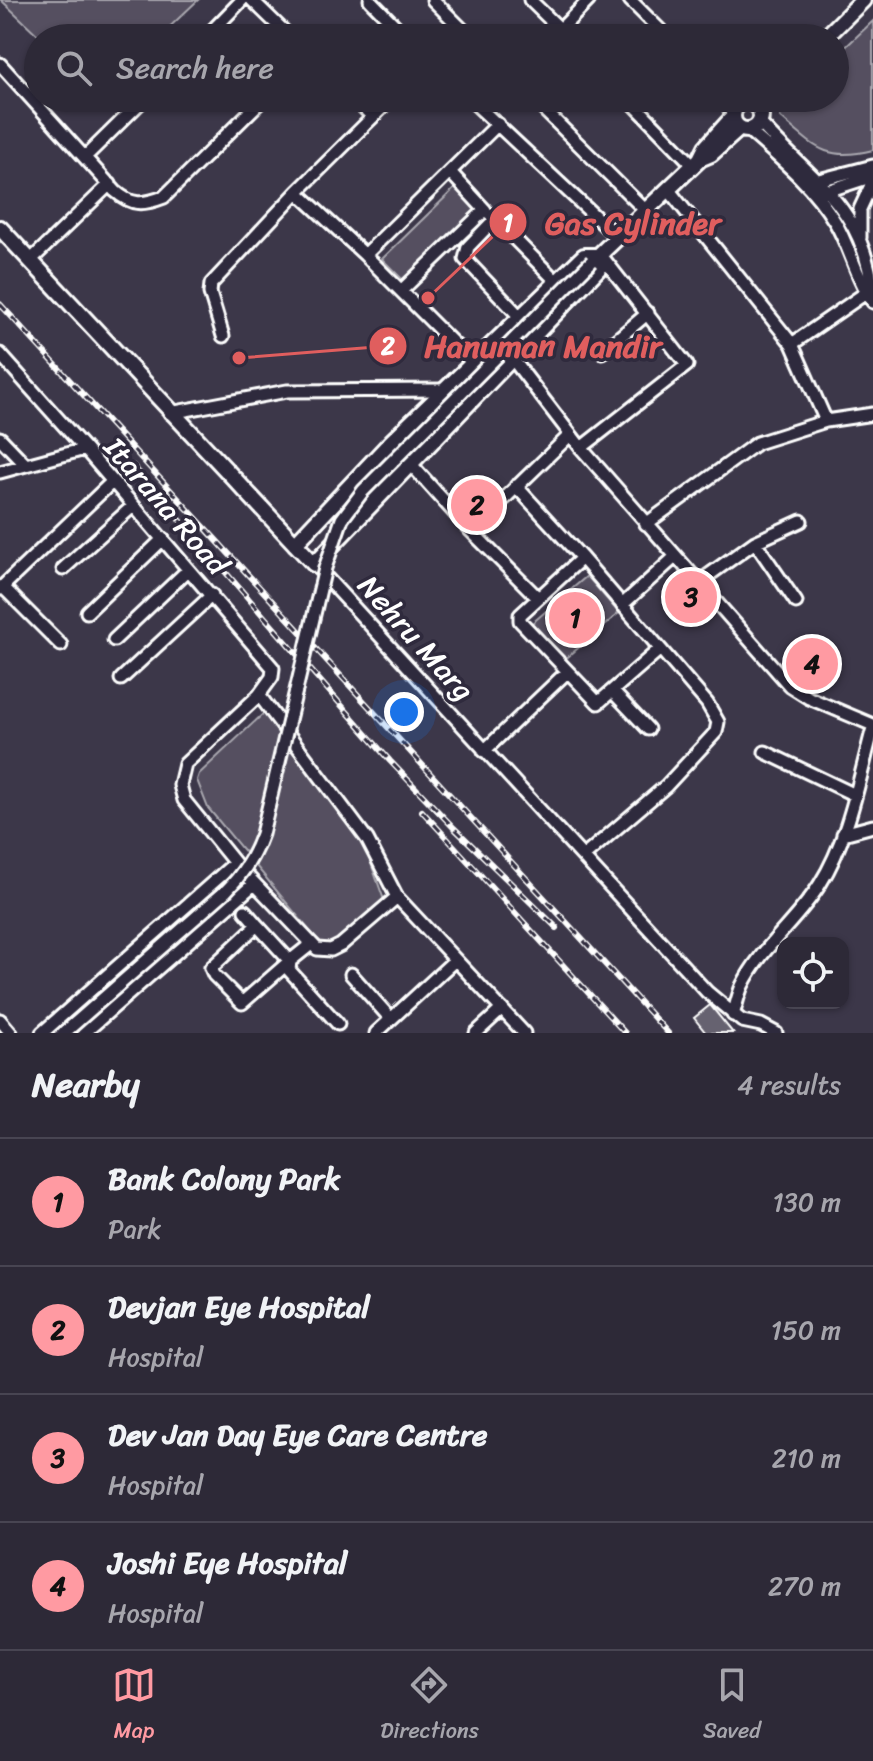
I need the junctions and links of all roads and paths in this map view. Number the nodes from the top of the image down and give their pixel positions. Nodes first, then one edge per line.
1 (242, 0) edge
2 (252, 0) edge
3 (370, 0) edge
4 (433, 0) edge
5 (530, 0) edge
6 (589, 0) edge
7 (630, 0) edge
8 (863, 0) edge
9 (219, 24) edge
10 (277, 24) edge
11 (393, 24) edge
12 (457, 24) edge
13 (551, 24) edge
14 (570, 24) edge
15 (654, 24) edge
16 (839, 24) edge
17 (0, 64) edge
18 (24, 90) edge
19 (44, 112) edge
20 (131, 112) edge
21 (250, 112) edge
22 (368, 112) edge
23 (378, 112) edge
24 (484, 112) edge
25 (546, 112) edge
26 (643, 112) edge
27 (746, 112) edge
28 (373, 117) junction
29 (498, 124) junction
30 (85, 157) junction
31 (697, 162) junction
32 (873, 166) edge
33 (450, 172) junction
34 (873, 179) edge
35 (813, 182) junction
36 (110, 184) junction
37 (668, 189) junction
38 (297, 192) junction
39 (822, 193) junction
40 (485, 210) junction
41 (645, 210) junction
42 (495, 219) junction
43 (0, 228) edge
44 (0, 236) edge
45 (617, 237) junction
46 (860, 242) junction
47 (365, 255) junction
48 (596, 257) junction
49 (30, 261) junction
50 (557, 282) junction
51 (401, 291) junction
52 (871, 295) edge
53 (648, 313) junction
54 (521, 318) junction
55 (223, 336) dead end
56 (498, 340) junction
57 (792, 344) junction
58 (602, 352) dead end
59 (0, 354) edge
60 (512, 358) junction
61 (474, 364) junction
62 (446, 390) junction
63 (170, 413) junction
64 (873, 414) edge
65 (826, 421) junction
66 (570, 435) junction
67 (0, 438) edge
68 (391, 442) junction
69 (581, 448) junction
70 (85, 449) junction
71 (410, 462) junction
72 (25, 464) junction
73 (0, 472) edge
74 (112, 482) junction
75 (516, 486) junction
76 (133, 506) junction
77 (801, 521) dead end
78 (646, 524) junction
79 (471, 531) junction
80 (163, 539) junction
81 (755, 542) junction
82 (295, 544) junction
83 (675, 557) junction
84 (582, 558) junction
85 (314, 564) junction
86 (63, 569) dead end
87 (188, 570) junction
88 (699, 582) junction
89 (1, 588) edge
90 (212, 595) junction
91 (537, 597) junction
92 (796, 602) dead end
93 (622, 605) junction
94 (87, 612) dead end
95 (114, 640) dead end
96 (61, 645) dead end
97 (660, 649) junction
98 (567, 672) junction
99 (121, 679) dead end
100 (613, 692) junction
101 (259, 695) junction
102 (873, 726) edge
103 (648, 729) dead end
104 (484, 751) junction
105 (765, 752) dead end
106 (855, 795) junction
107 (873, 826) edge
108 (843, 834) junction
109 (583, 857) junction
110 (235, 863) junction
111 (254, 884) junction
112 (397, 897) junction
113 (245, 911) dead end
114 (257, 925) junction
115 (310, 945) junction
116 (455, 960) junction
117 (290, 961) junction
118 (351, 974) dead end
119 (502, 1009) junction
120 (733, 1015) junction
121 (391, 1019) junction
122 (0, 1020) edge
123 (338, 1024) dead end
124 (11, 1033) edge
125 (42, 1033) edge
126 (64, 1033) edge
127 (84, 1033) edge
128 (376, 1033) edge
129 (476, 1033) edge
130 (524, 1033) edge
131 (776, 1033) edge

1 - 9 street
2 - 10 street
3 - 11 street
4 - 12 street
5 - 13 street
6 - 14 street
7 - 15 street
8 - 16 main road
17 - 18 street
19 - 30 street
20 - 30 street
21 - 36 street
22 - 28 street
23 - 28 street
24 - 29 street
25 - 41 street
26 - 31 street
27 - 31 main road
27 - 35 street
28 - 38 street
29 - 33 street
29 - 45 street
30 - 36 street
31 - 37 main road
32 - 35 street
33 - 40 street
33 - 47 street
34 - 39 street
34 - 46 street
35 - 39 street
36 - 49 street
37 - 41 main road
37 - 57 street
38 - 47 street
38 - 55 street
39 - 46 street
39 - 52 street
40 - 42 street
40 - 51 street
41 - 45 main road
42 - 50 street
42 - 54 street
43 - 49 main road, Nehru Marg
44 - 49 main road, Nehru Marg
45 - 48 main road
46 - 52 street
47 - 51 street
48 - 50 main road
48 - 53 street
48 - 60 main road
48 - 126 street, bridge
49 - 63 main road, Nehru Marg
50 - 54 main road
51 - 61 street
52 - 57 street
53 - 58 street
53 - 69 street
54 - 56 main road
56 - 60 street
56 - 61 main road
57 - 65 street
59 - 70 street, Itarana Road
60 - 66 street
60 - 71 main road
61 - 62 main road
62 - 63 street
62 - 68 main road
63 - 82 main road, Nehru Marg
64 - 65 street
65 - 78 street
66 - 69 street
66 - 75 street
67 - 72 street
68 - 71 street
68 - 82 main road
69 - 78 street
70 - 72 street
70 - 74 street, Itarana Road
71 - 79 street
71 - 85 main road
72 - 73 street
74 - 76 street, Itarana Road
74 - 89 street
75 - 79 street
75 - 84 street
76 - 80 street, Itarana Road
76 - 86 street
77 - 81 street
78 - 83 street
79 - 91 street
80 - 87 street, Itarana Road
80 - 94 street
81 - 88 street
81 - 92 street
82 - 85 main road, Nehru Marg
83 - 88 street
83 - 93 street
84 - 91 street
84 - 93 street
85 - 104 street, Nehru Marg
87 - 90 street, Itarana Road
87 - 95 street
88 - 102 street
89 - 96 street
90 - 99 street
90 - 101 street, Itarana Road
91 - 98 street
93 - 97 street
97 - 100 street
97 - 109 street
98 - 100 street
98 - 104 street
100 - 103 street
101 - 110 street
101 - 112 street
102 - 106 street
104 - 109 street, Nehru Marg
105 - 106 street
106 - 108 street
107 - 108 street
108 - 120 street
109 - 120 street, Nehru Marg
110 - 111 street
110 - 125 street
111 - 115 street
111 - 127 street
112 - 115 street
112 - 116 street
113 - 114 street
114 - 117 street
114 - 117 street
115 - 117 street
116 - 119 street
116 - 121 street
117 - 123 street
118 - 121 street
119 - 129 street
119 - 130 street
120 - 131 street, Nehru Marg
121 - 128 street
122 - 124 street

